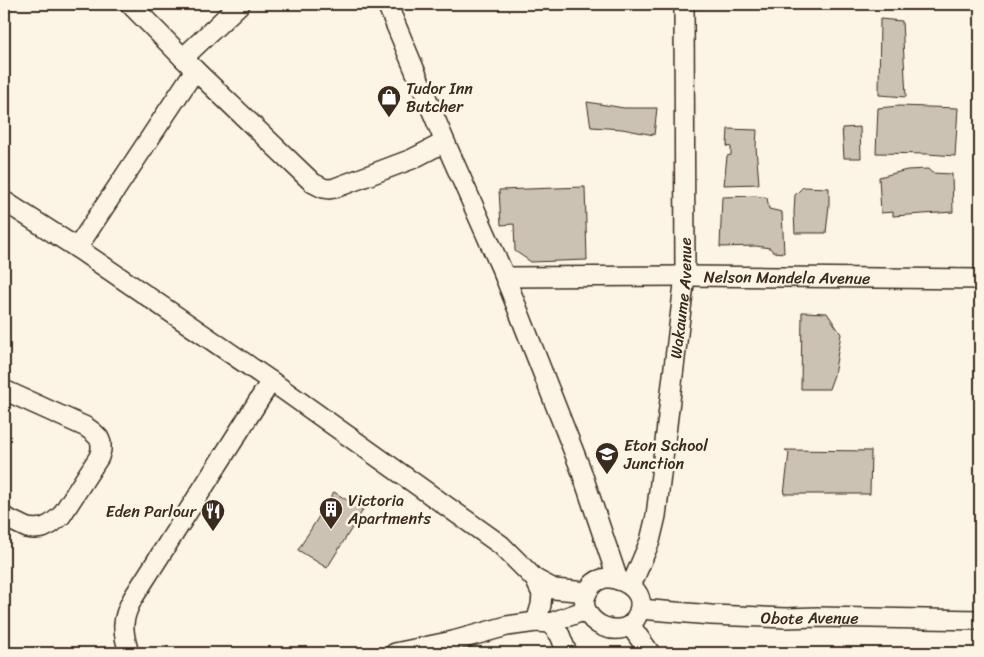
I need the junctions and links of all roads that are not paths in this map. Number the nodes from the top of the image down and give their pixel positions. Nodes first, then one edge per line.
1 (130, 4) edge
2 (240, 4) edge
3 (386, 4) edge
4 (684, 4) edge
5 (189, 64) junction
6 (445, 142) junction
7 (4, 201) edge
8 (77, 248) junction
9 (686, 276) junction
10 (505, 277) junction
11 (980, 278) edge
12 (271, 381) junction
13 (4, 390) edge
14 (4, 517) edge
15 (535, 579) junction
16 (624, 583) junction
17 (586, 601) junction
18 (640, 609) junction
19 (980, 620) edge
20 (543, 622) junction
21 (630, 625) junction
22 (456, 647) edge
23 (129, 653) edge
24 (396, 653) edge
25 (567, 653) edge
26 (650, 653) edge

1 - 5 street
2 - 5 street
3 - 6 street
4 - 9 street, Wakaume Avenue
5 - 6 street
5 - 8 street
6 - 10 street
7 - 8 street
8 - 12 street
9 - 10 street, Nelson Mandela Avenue
9 - 11 street, Nelson Mandela Avenue
9 - 16 street, Wakaume Avenue
10 - 16 street
12 - 15 street
12 - 23 street
13 - 14 street
15 - 17 street
15 - 20 street
16 - 17 street
16 - 18 street
17 - 20 street
17 - 21 street
18 - 19 street, Obote Avenue
18 - 21 street
20 - 22 street
20 - 25 street
21 - 26 street
22 - 24 street

